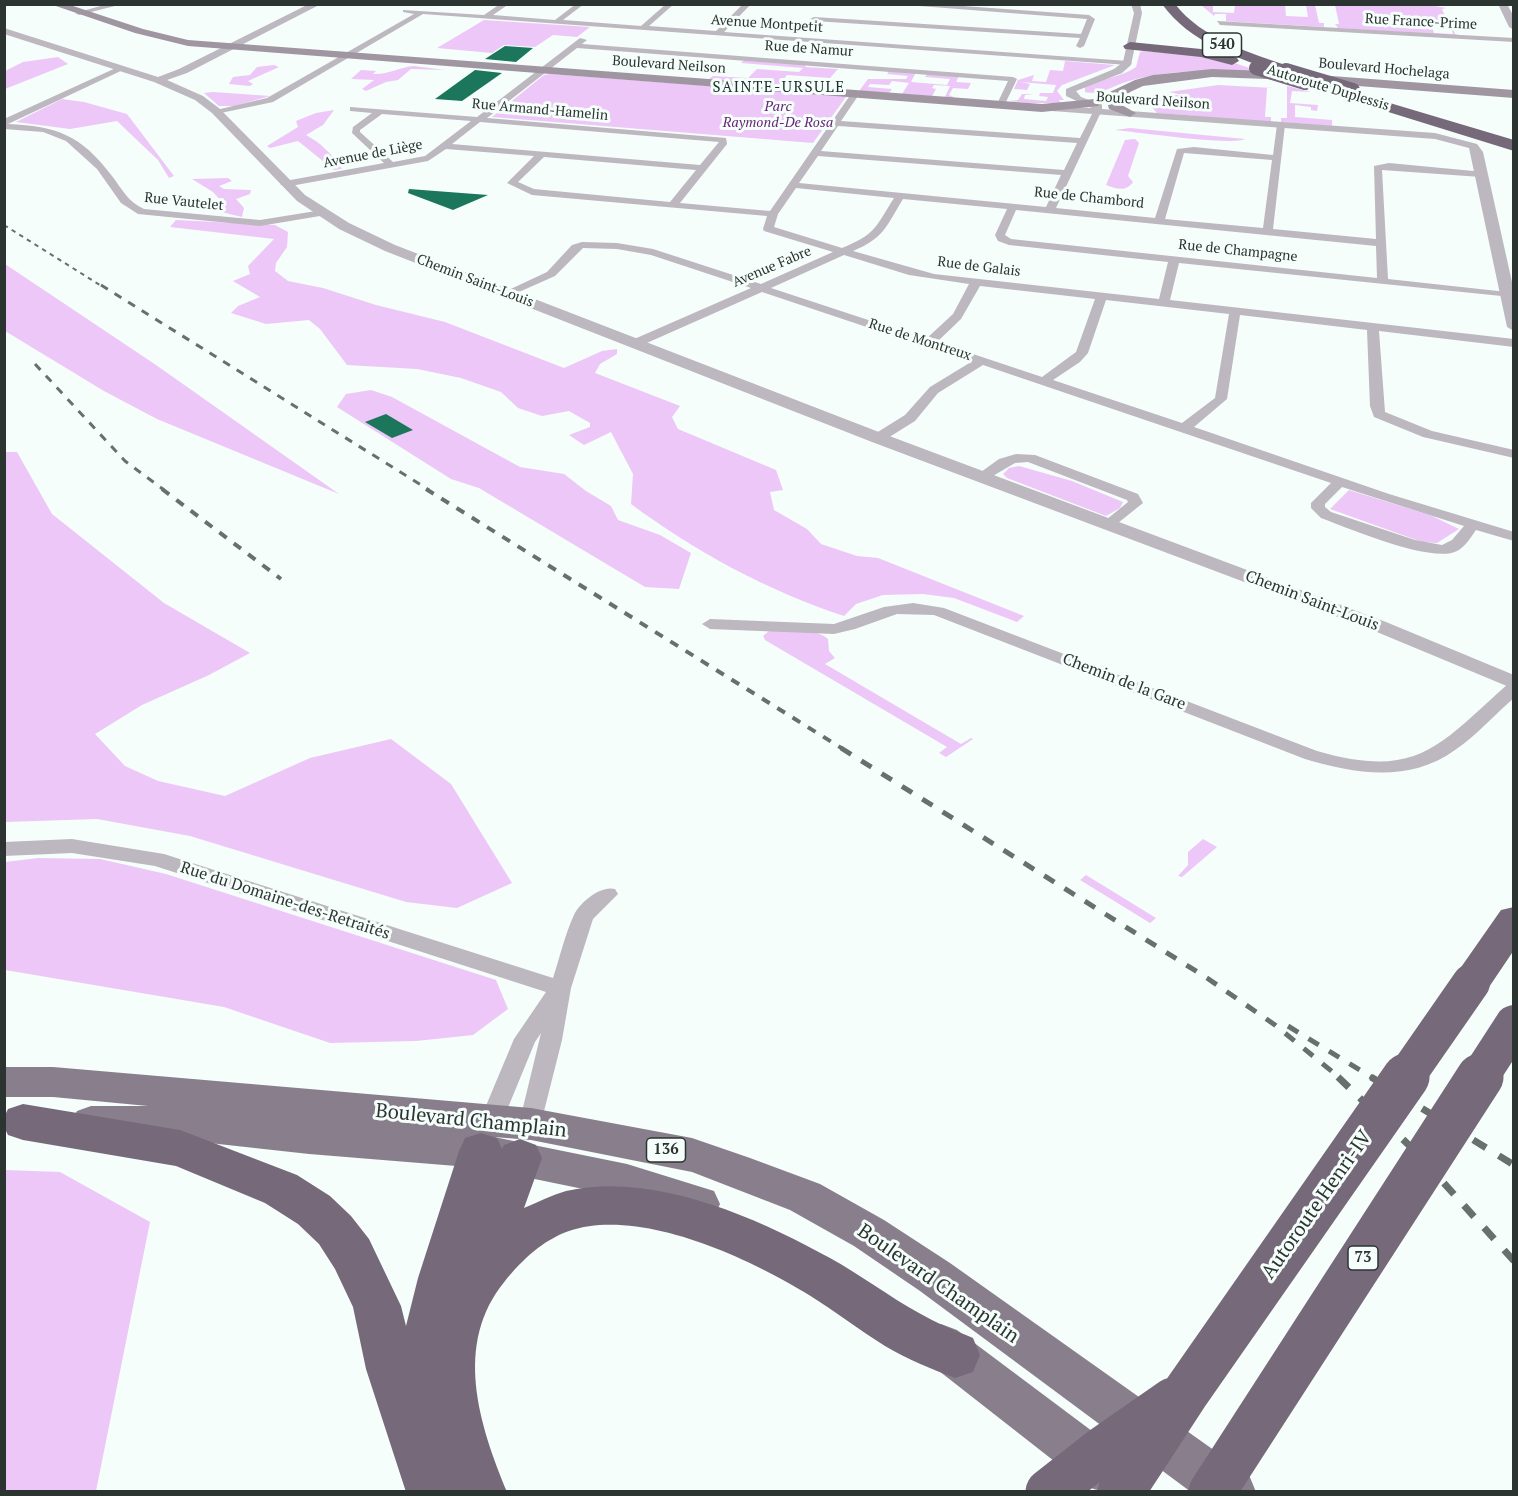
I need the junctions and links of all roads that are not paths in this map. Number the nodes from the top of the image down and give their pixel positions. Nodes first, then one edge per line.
1 (55, 4) edge
2 (120, 4) edge
3 (317, 4) edge
4 (416, 4) edge
5 (506, 4) edge
6 (581, 4) edge
7 (671, 4) edge
8 (748, 4) edge
9 (897, 4) edge
10 (1135, 4) edge
11 (1156, 4) edge
12 (1168, 4) edge
13 (1502, 4) edge
14 (820, 12) dead end
15 (79, 13) junction
16 (420, 13) junction
17 (484, 18) junction
18 (814, 19) junction
19 (555, 23) junction
20 (1220, 23) dead end
21 (602, 26) junction
22 (808, 26) dead end
23 (1514, 27) edge
24 (642, 29) junction
25 (4, 31) edge
26 (717, 34) junction
27 (1083, 36) junction
28 (1182, 40) dead end
29 (1514, 40) edge
30 (575, 46) junction
31 (1130, 46) junction
32 (230, 48) junction
33 (346, 56) junction
34 (1076, 59) junction
35 (1128, 63) junction
36 (1261, 68) junction
37 (121, 69) junction
38 (542, 70) junction
39 (158, 80) junction
40 (1085, 82) junction
41 (1125, 90) junction
42 (856, 93) junction
43 (1514, 94) edge
44 (1001, 104) junction
45 (1042, 108) joint
46 (1093, 108) junction
47 (352, 109) dead end
48 (216, 111) junction
49 (381, 111) junction
50 (1130, 113) junction
51 (1430, 114) junction
52 (480, 118) junction
53 (837, 123) junction
54 (4, 124) edge
55 (1281, 125) junction
56 (1510, 138) edge
57 (1082, 141) junction
58 (446, 146) junction
59 (817, 153) junction
60 (542, 154) junction
61 (1277, 158) junction
62 (392, 166) junction
63 (703, 168) junction
64 (1066, 173) junction
65 (1481, 174) junction
66 (285, 184) junction
67 (794, 185) junction
68 (900, 196) junction
69 (673, 205) junction
70 (1013, 206) junction
71 (1050, 209) junction
72 (321, 213) junction
73 (773, 214) junction
74 (1159, 221) junction
75 (1268, 232) junction
76 (1380, 243) junction
77 (842, 252) junction
78 (1174, 260) junction
79 (976, 282) junction
80 (1383, 282) junction
81 (761, 288) junction
82 (506, 294) junction
83 (1507, 295) junction
84 (1102, 296) junction
85 (1164, 302) junction
86 (1235, 311) junction
87 (1373, 327) junction
88 (1514, 327) edge
89 (636, 343) junction
90 (928, 343) junction
91 (1514, 343) edge
92 (981, 361) junction
93 (1044, 381) junction
94 (1184, 428) junction
95 (878, 438) junction
96 (1514, 454) edge
97 (981, 477) junction
98 (1341, 481) junction
99 (1108, 524) junction
100 (1473, 525) junction
101 (1514, 537) edge
102 (710, 624) dead end
103 (1514, 685) edge
104 (4, 849) edge
105 (608, 894) dead end
106 (1514, 920) edge
107 (560, 988) junction
108 (1514, 1024) edge
109 (11, 1108) edge
110 (506, 1138) junction
111 (470, 1289) junction
112 (955, 1355) junction
113 (1187, 1391) junction
114 (430, 1483) edge
115 (481, 1491) edge
116 (1049, 1491) edge
117 (1121, 1491) edge
118 (1132, 1491) edge
119 (1212, 1491) edge
120 (1232, 1491) edge

1 - 15 main road, Boulevard Neilson
2 - 15 street
3 - 32 street
4 - 16 street, Avenue Montpetit
5 - 17 street
6 - 19 street
7 - 24 street
8 - 26 street
9 - 27 street
10 - 31 street
11 - 36 highway, Autoroute Duplessis / 540
12 - 51 highway, Autoroute Duplessis / 540, bridge
13 - 23 street
14 - 18 street
15 - 32 main road, Boulevard Neilson
16 - 17 street, Avenue Montpetit
16 - 33 street
17 - 19 street, Avenue Montpetit
18 - 22 street
18 - 27 street
19 - 21 street, Avenue Montpetit
20 - 29 street, Rue France-Prime
21 - 24 street, Avenue Montpetit
21 - 30 street, Avenue de Liège
24 - 26 street, Avenue Montpetit
25 - 37 street, Chemin Saint-Louis
26 - 34 street, Avenue Montpetit
27 - 34 street
28 - 31 highway
30 - 38 street, Avenue de Liège
30 - 44 street, Rue de Namur
31 - 35 street
31 - 36 highway
32 - 33 main road, Boulevard Neilson
32 - 39 street
33 - 38 main road, Boulevard Neilson
33 - 48 street
34 - 35 street, Avenue Montpetit
35 - 40 street
36 - 51 highway, Autoroute Duplessis / 540, bridge
37 - 39 street, Chemin Saint-Louis
37 - 54 street
38 - 42 main road, Boulevard Neilson
38 - 52 street, Avenue de Liège
39 - 48 street, Chemin Saint-Louis
40 - 41 main road
40 - 46 street
41 - 43 main road, Boulevard Hochelaga
41 - 46 main road, Boulevard Hochelaga
41 - 50 main road
42 - 44 main road, Boulevard Neilson
42 - 53 street
44 - 45 main road, Boulevard Neilson
45 - 46 main road, Boulevard Hochelaga
46 - 50 street, Boulevard Neilson
46 - 57 street
47 - 49 street, Rue Armand-Hamelin
48 - 66 street, Chemin Saint-Louis
49 - 52 street, Rue Armand-Hamelin
49 - 62 street
50 - 55 street, Boulevard Neilson
51 - 56 highway
51 - 56 highway, Autoroute Duplessis / 540
52 - 58 street, Avenue de Liège
52 - 63 street, Rue Armand-Hamelin
53 - 57 street
53 - 59 street
54 - 72 street, Rue Vautelet
55 - 61 street
55 - 65 street, Boulevard Neilson
57 - 64 street
58 - 60 street
58 - 62 street, Avenue de Liège
59 - 64 street
59 - 67 street
60 - 63 street
60 - 69 street
61 - 74 street
61 - 75 street
62 - 66 street, Avenue de Liège
63 - 69 street
64 - 71 street
65 - 76 street
65 - 83 street
66 - 72 street, Chemin Saint-Louis
67 - 68 street, Rue de Chambord
67 - 73 street
68 - 70 street, Rue de Chambord
68 - 77 street, Avenue Fabre
69 - 73 street
70 - 71 street, Rue de Chambord
70 - 78 street, Rue de Champagne
71 - 74 street, Rue de Chambord
72 - 82 street, Chemin Saint-Louis
73 - 77 street, Rue de Galais
74 - 75 street, Rue de Chambord
75 - 76 street, Rue de Chambord
76 - 80 street
77 - 79 street, Rue de Galais
77 - 81 street, Avenue Fabre
78 - 80 street, Rue de Champagne
78 - 85 street
79 - 84 street, Rue de Galais
79 - 90 street
80 - 83 street, Rue de Champagne
81 - 82 street, Rue de Montreux
81 - 89 street, Avenue Fabre
81 - 90 street, Rue de Montreux
82 - 89 street, Chemin Saint-Louis
83 - 88 street
84 - 85 street, Rue de Galais
84 - 93 street
85 - 86 street, Rue de Galais
86 - 87 street, Rue de Galais
86 - 94 street
87 - 91 street, Rue de Galais
87 - 96 street
89 - 95 street, Chemin Saint-Louis
90 - 92 street, Rue de Montreux
92 - 93 street, Rue de Montreux
92 - 95 street
93 - 94 street, Rue de Montreux
94 - 98 street, Rue de Montreux
95 - 97 street, Chemin Saint-Louis
97 - 99 street, Chemin Saint-Louis
97 - 99 street
98 - 100 street, Rue de Montreux
98 - 100 street
99 - 103 street, Chemin Saint-Louis
100 - 101 street, Rue de Montreux
102 - 103 street, Chemin de la Gare
104 - 107 street, Rue du Domaine-des-Retraités
105 - 107 street
106 - 113 highway, Autoroute Henri-IV, bridge
107 - 110 street
107 - 110 street
108 - 119 highway, 73, bridge
109 - 110 main road, Boulevard Champlain / 136
109 - 114 highway
110 - 111 highway
110 - 112 main road, Boulevard Champlain / 136
110 - 114 highway
110 - 120 main road, Boulevard Champlain / 136
111 - 112 highway
111 - 115 highway
112 - 118 main road, Boulevard Champlain / 136
113 - 116 highway, bridge
113 - 117 highway, Autoroute Henri-IV, bridge

